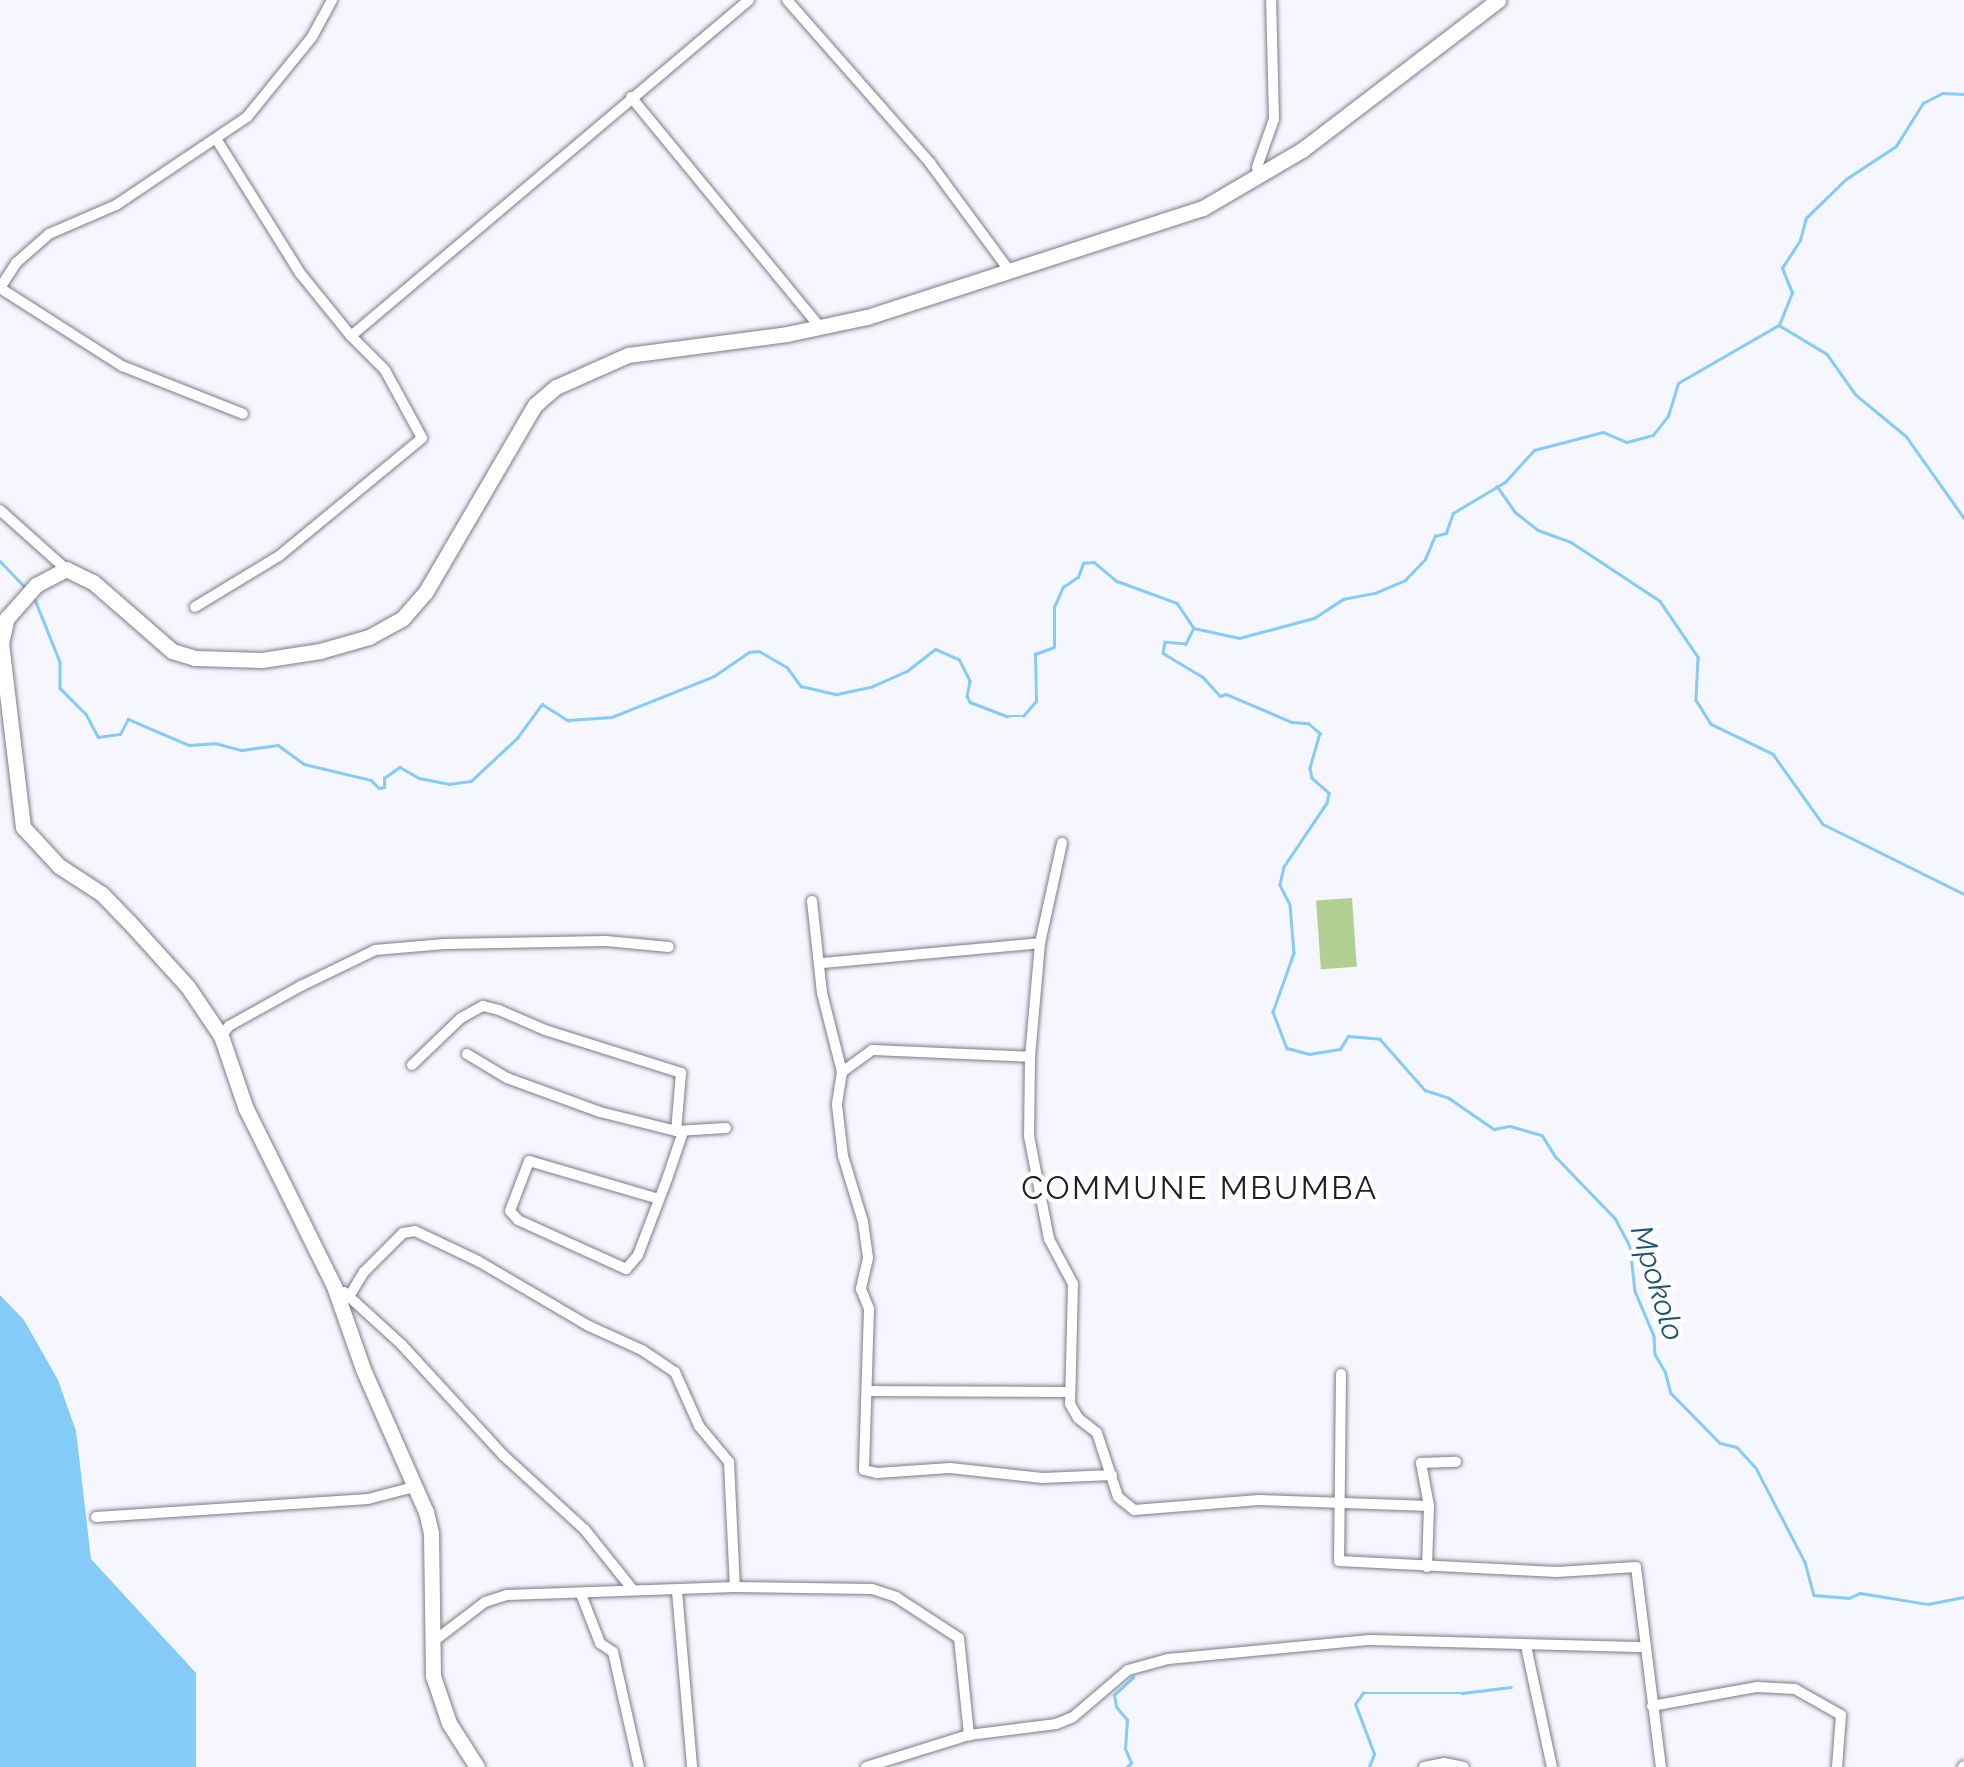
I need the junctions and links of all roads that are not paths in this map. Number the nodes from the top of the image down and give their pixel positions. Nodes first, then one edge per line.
1 (332, 0) edge
2 (749, 0) edge
3 (787, 0) edge
4 (1270, 0) edge
5 (1498, 0) edge
6 (631, 97) junction
7 (217, 140) junction
8 (1259, 179) junction
9 (1009, 270) junction
10 (0, 288) edge
11 (820, 327) junction
12 (350, 336) junction
13 (243, 414) dead end
14 (0, 510) edge
15 (66, 569) junction
16 (195, 607) dead end
17 (4, 679) edge
18 (1062, 842) dead end
19 (812, 901) dead end
20 (1040, 943) junction
21 (669, 947) dead end
22 (822, 963) junction
23 (220, 1036) junction
24 (467, 1054) dead end
25 (1030, 1057) junction
26 (412, 1065) dead end
27 (842, 1072) junction
28 (726, 1128) dead end
29 (679, 1132) junction
30 (659, 1200) junction
31 (334, 1286) junction
32 (350, 1294) junction
33 (1341, 1374) dead end
34 (866, 1390) junction
35 (1068, 1392) junction
36 (1456, 1462) dead end
37 (1112, 1475) junction
38 (414, 1488) junction
39 (1336, 1502) junction
40 (1429, 1506) junction
41 (96, 1517) dead end
42 (1427, 1567) junction
43 (735, 1586) junction
44 (634, 1590) junction
45 (676, 1591) junction
46 (581, 1594) junction
47 (434, 1641) junction
48 (1526, 1646) junction
49 (1646, 1648) junction
50 (1652, 1706) junction
51 (969, 1735) junction
52 (477, 1767) edge
53 (639, 1767) edge
54 (692, 1767) edge
55 (866, 1767) edge
56 (1424, 1767) edge
57 (1464, 1767) edge
58 (1552, 1767) edge
59 (1661, 1767) edge
60 (1837, 1767) edge

1 - 7 street
2 - 6 street
3 - 9 street
4 - 8 street
5 - 8 main road
6 - 11 street
6 - 12 street
7 - 10 street
7 - 12 street
8 - 9 main road
9 - 11 main road
10 - 13 street
11 - 15 main road
12 - 16 street
14 - 15 street
15 - 17 main road
17 - 23 main road
18 - 20 street
19 - 22 street
20 - 22 street
20 - 25 street
21 - 23 street
22 - 27 street
23 - 31 main road
24 - 29 street
25 - 27 street
25 - 35 street
26 - 29 street
27 - 34 street
28 - 29 street
29 - 30 street
30 - 30 street
31 - 32 street
31 - 38 main road
32 - 43 street
32 - 44 street
33 - 39 street
34 - 35 street
34 - 37 street
35 - 37 street
36 - 40 street
37 - 39 street
38 - 41 street
38 - 47 main road
39 - 40 street
39 - 42 street
40 - 42 street
42 - 49 street
43 - 45 street
43 - 51 street
44 - 45 street
44 - 46 street
45 - 54 street
46 - 47 street
46 - 53 street
47 - 52 main road
48 - 49 street
48 - 51 street
48 - 58 street
49 - 50 street
50 - 59 street
50 - 60 street
51 - 55 street
56 - 57 street

